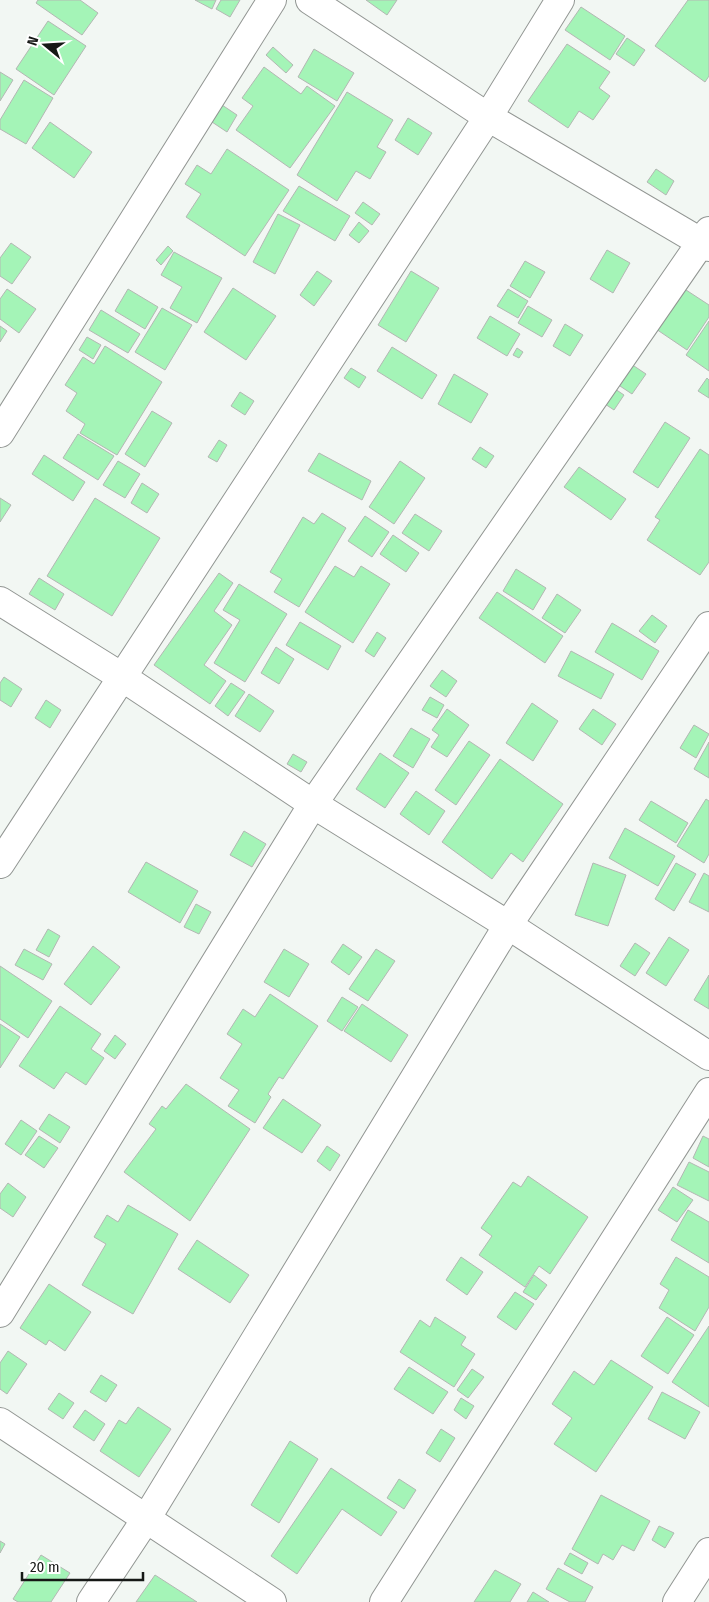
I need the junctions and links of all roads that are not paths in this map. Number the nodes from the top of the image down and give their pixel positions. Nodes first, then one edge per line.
1 (272, 0) edge
2 (310, 0) edge
3 (560, 0) edge
4 (488, 117) junction
5 (707, 240) edge
6 (0, 433) edge
7 (0, 601) edge
8 (709, 626) edge
9 (122, 677) junction
10 (313, 804) junction
11 (0, 864) edge
12 (508, 925) junction
13 (709, 1056) edge
14 (709, 1092) edge
15 (0, 1313) edge
16 (0, 1422) edge
17 (146, 1519) junction
18 (709, 1552) edge
19 (91, 1602) edge
20 (272, 1602) edge
21 (384, 1602) edge
22 (677, 1602) edge

1 - 6 street
2 - 4 street
3 - 4 street
4 - 5 street
4 - 9 street
5 - 10 street
7 - 9 street
8 - 12 street
9 - 10 street
9 - 11 street
10 - 12 street
10 - 15 street
12 - 13 street
12 - 17 street
14 - 21 street
16 - 17 street
17 - 19 street
17 - 20 street
18 - 22 street

